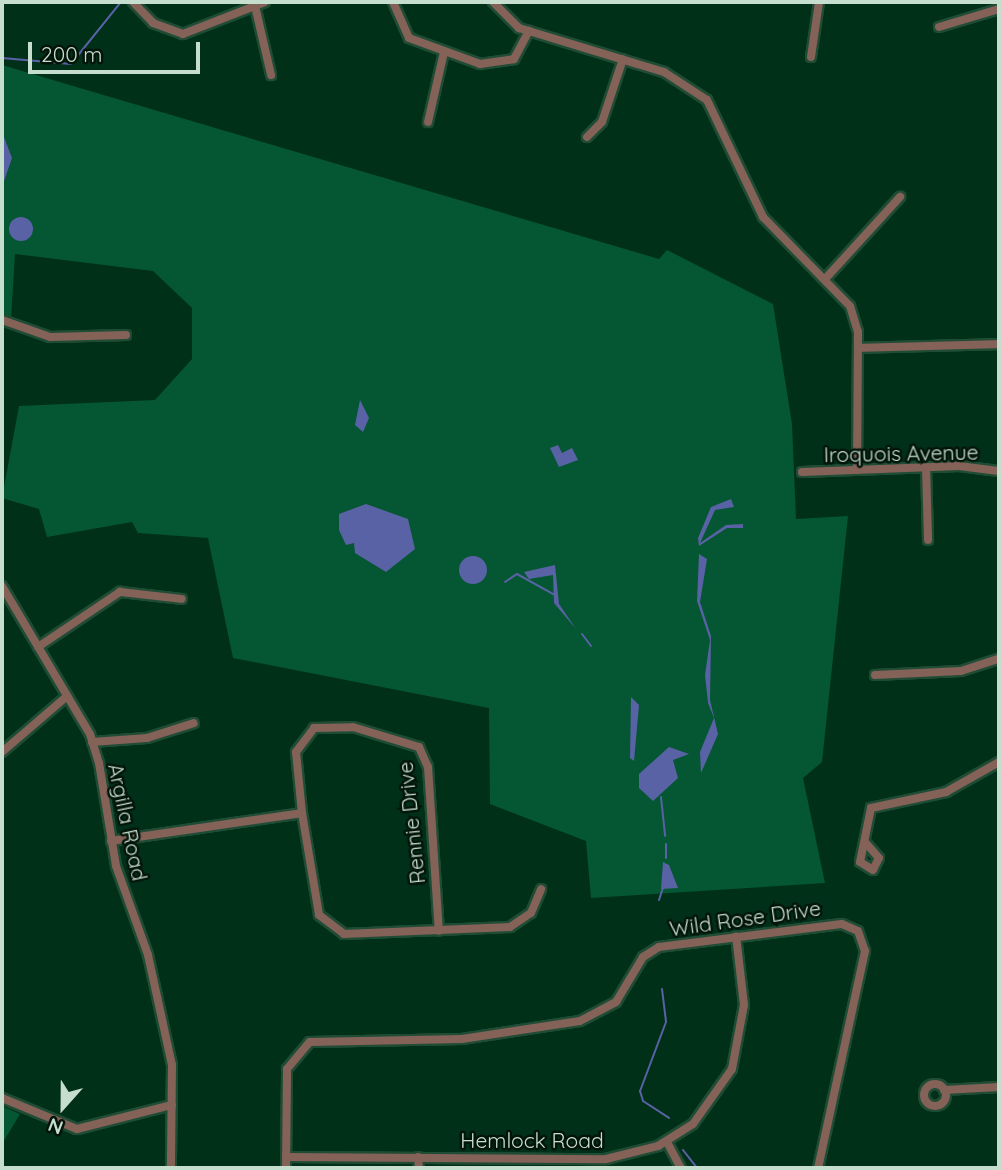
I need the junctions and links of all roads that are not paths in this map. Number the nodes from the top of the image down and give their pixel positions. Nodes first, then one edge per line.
1 (134, 2) edge
2 (265, 2) edge
3 (393, 2) edge
4 (493, 2) edge
5 (819, 2) edge
6 (255, 6) junction
7 (996, 7) edge
8 (939, 27) dead end
9 (529, 31) junction
10 (444, 52) junction
11 (811, 57) dead end
12 (623, 59) junction
13 (271, 75) dead end
14 (428, 122) dead end
15 (587, 137) dead end
16 (900, 197) dead end
17 (826, 278) junction
18 (2, 320) edge
19 (126, 335) dead end
20 (999, 344) edge
21 (858, 348) junction
22 (926, 467) junction
23 (857, 470) junction
24 (999, 471) edge
25 (802, 472) dead end
26 (928, 540) dead end
27 (3, 589) edge
28 (182, 599) dead end
29 (38, 647) junction
30 (999, 659) edge
31 (875, 675) dead end
32 (67, 696) junction
33 (194, 723) dead end
34 (92, 742) junction
35 (3, 753) edge
36 (999, 762) edge
37 (302, 813) junction
38 (111, 841) junction
39 (865, 842) dead end
40 (541, 889) dead end
41 (439, 931) junction
42 (736, 936) junction
43 (999, 1087) edge
44 (944, 1090) dead end
45 (2, 1098) edge
46 (172, 1105) junction
47 (667, 1142) junction
48 (286, 1157) junction
49 (418, 1157) junction
50 (545, 1158) junction
51 (171, 1168) edge
52 (286, 1168) edge
53 (419, 1168) edge
54 (545, 1168) edge
55 (681, 1168) edge
56 (818, 1168) edge

1 - 6 street
2 - 6 street
3 - 10 street
4 - 9 street
5 - 11 street
6 - 13 street
7 - 8 street
9 - 10 street
9 - 12 street
10 - 14 street
12 - 15 street
12 - 17 street
16 - 17 street
17 - 21 street
18 - 19 street
20 - 21 street
21 - 23 street
22 - 23 street, Iroquois Avenue
22 - 24 street, Iroquois Avenue
22 - 26 street
23 - 25 street, Iroquois Avenue
27 - 29 street, Argilla Road
28 - 29 street
29 - 32 street, Argilla Road
30 - 31 street
32 - 34 street, Argilla Road
32 - 35 street
33 - 34 street
34 - 38 street, Argilla Road
36 - 39 street
37 - 38 street
37 - 41 street
37 - 41 street, Rennie Drive
38 - 46 street, Argilla Road
40 - 41 street
42 - 47 street, Hemlock Road
42 - 48 street, Wild Rose Drive
42 - 56 street, Wild Rose Drive
43 - 44 street
45 - 46 street
46 - 51 street, Argilla Road
47 - 50 street, Hemlock Road
47 - 55 street
48 - 49 street, Hemlock Road
48 - 52 street, Wild Rose Drive
49 - 50 street, Hemlock Road
49 - 53 street
50 - 54 street

